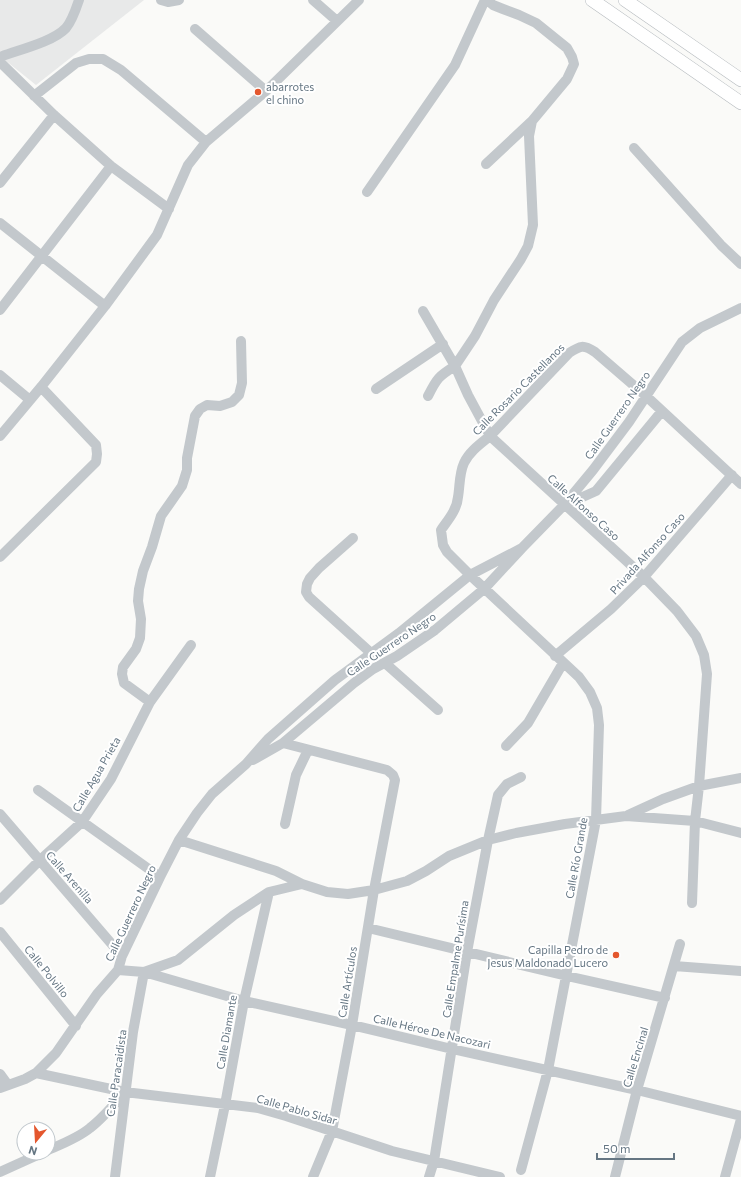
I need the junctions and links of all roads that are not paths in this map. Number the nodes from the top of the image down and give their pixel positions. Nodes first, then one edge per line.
1 (80, 0) edge
2 (161, 0) edge
3 (179, 0) edge
4 (313, 0) edge
5 (359, 0) edge
6 (486, 0) edge
7 (592, 0) edge
8 (625, 0) edge
9 (338, 21) junction
10 (195, 29) dead end
11 (0, 57) edge
12 (0, 62) edge
13 (741, 80) edge
14 (266, 91) junction
15 (34, 96) junction
16 (741, 103) edge
17 (54, 115) junction
18 (532, 121) junction
19 (206, 142) junction
20 (634, 148) dead end
21 (486, 164) dead end
22 (111, 166) junction
23 (0, 183) edge
24 (367, 192) dead end
25 (169, 210) junction
26 (0, 223) edge
27 (42, 256) junction
28 (741, 264) edge
29 (105, 306) junction
30 (741, 308) edge
31 (0, 310) edge
32 (423, 311) dead end
33 (241, 341) dead end
34 (443, 344) junction
35 (456, 366) junction
36 (0, 375) edge
37 (41, 387) junction
38 (376, 389) dead end
39 (428, 396) dead end
40 (646, 396) junction
41 (30, 400) junction
42 (662, 411) junction
43 (0, 436) edge
44 (490, 436) junction
45 (732, 475) junction
46 (741, 484) edge
47 (564, 505) junction
48 (353, 538) dead end
49 (522, 548) junction
50 (2, 552) edge
51 (470, 576) junction
52 (644, 577) junction
53 (484, 589) junction
54 (191, 645) dead end
55 (371, 653) junction
56 (555, 656) junction
57 (385, 663) junction
58 (563, 663) junction
59 (150, 702) junction
60 (438, 710) dead end
61 (283, 743) junction
62 (506, 746) dead end
63 (308, 750) junction
64 (246, 764) junction
65 (521, 777) dead end
66 (741, 778) edge
67 (700, 786) junction
68 (38, 790) dead end
69 (0, 814) edge
70 (626, 816) junction
71 (596, 820) junction
72 (695, 821) junction
73 (82, 822) junction
74 (285, 824) dead end
75 (741, 833) edge
76 (179, 840) junction
77 (488, 840) junction
78 (39, 861) junction
79 (160, 877) junction
80 (302, 884) junction
81 (374, 890) junction
82 (269, 892) junction
83 (0, 900) edge
84 (692, 903) dead end
85 (368, 928) junction
86 (0, 932) edge
87 (680, 944) dead end
88 (467, 952) junction
89 (122, 956) junction
90 (674, 966) junction
91 (118, 970) junction
92 (741, 971) edge
93 (144, 972) junction
94 (567, 976) junction
95 (665, 998) junction
96 (244, 1000) junction
97 (352, 1025) junction
98 (76, 1026) junction
99 (452, 1049) junction
100 (548, 1070) junction
101 (36, 1073) junction
102 (0, 1074) edge
103 (4, 1087) edge
104 (637, 1090) junction
105 (124, 1092) junction
106 (226, 1105) junction
107 (741, 1116) edge
108 (741, 1119) edge
109 (332, 1131) junction
110 (56, 1146) edge
111 (24, 1161) edge
112 (434, 1161) junction
113 (522, 1170) dead end
114 (0, 1172) edge
115 (115, 1177) edge
116 (210, 1177) edge
117 (313, 1177) edge
118 (429, 1177) edge
119 (500, 1177) edge
120 (615, 1177) edge
121 (725, 1177) edge

1 - 11 street
2 - 3 street
4 - 9 street
5 - 9 street
6 - 18 street
6 - 24 street
7 - 16 main road
8 - 13 main road
9 - 14 street
10 - 14 street
12 - 15 street
14 - 19 street
15 - 17 street
15 - 19 street
17 - 22 street
17 - 23 street
18 - 21 street
18 - 35 street
19 - 25 street
20 - 28 street
22 - 25 street
22 - 27 street
25 - 29 street
26 - 27 street
27 - 29 street
27 - 31 street
29 - 37 street
30 - 40 street, Calle Guerrero Negro
32 - 34 street, Calle Alfonso Caso
33 - 59 street
34 - 35 street, Calle Alfonso Caso
34 - 38 street
35 - 39 street
35 - 44 street, Calle Alfonso Caso
36 - 41 street
37 - 41 street
37 - 50 street
40 - 42 street, Calle Rosario Castellanos
40 - 44 street, Calle Rosario Castellanos
40 - 47 street, Calle Guerrero Negro
41 - 43 street
42 - 45 street, Calle Rosario Castellanos
42 - 47 street
44 - 47 street, Calle Alfonso Caso
44 - 51 street, Calle Rosario Castellanos
45 - 46 street, Calle Rosario Castellanos
45 - 52 street, Privada Alfonso Caso
47 - 49 street, Calle Guerrero Negro
47 - 52 street, Calle Alfonso Caso
48 - 55 street
49 - 51 street, Calle Guerrero Negro
49 - 53 street, Calle Guerrero Negro
51 - 53 street, Calle Rosario Castellanos
51 - 55 street, Calle Guerrero Negro
52 - 56 street, Privada Alfonso Caso
52 - 67 street, Calle Alfonso Caso
53 - 56 street, Calle Río Grande
53 - 57 street, Calle Guerrero Negro
54 - 59 street, Calle Agua Prieta
55 - 64 street, Calle Guerrero Negro
56 - 58 street, Calle Río Grande
57 - 60 street
57 - 61 street, Calle Guerrero Negro
58 - 62 street
58 - 71 street, Calle Río Grande
59 - 73 street, Calle Agua Prieta
61 - 63 street
61 - 64 street, Calle Guerrero Negro
63 - 74 street
63 - 81 street, Calle Artículos
64 - 76 street, Calle Guerrero Negro
65 - 77 street, Calle Empalme Purísima
66 - 67 street
67 - 70 street
67 - 72 street, Calle Alfonso Caso
68 - 73 street
69 - 78 street, Calle Arenilla
70 - 71 street
70 - 72 street
71 - 77 street
71 - 94 street, Calle Río Grande
72 - 75 street
72 - 84 street, Calle Alfonso Caso
73 - 78 street, Calle Agua Prieta
73 - 79 street
76 - 79 street, Calle Guerrero Negro
76 - 80 street
77 - 81 street
77 - 88 street, Calle Empalme Purísima
78 - 83 street, Calle Agua Prieta
78 - 89 street, Calle Arenilla
79 - 89 street, Calle Guerrero Negro
80 - 81 street
80 - 82 street
81 - 85 street, Calle Artículos
82 - 93 street
82 - 96 street, Calle Diamante
85 - 88 street
85 - 97 street, Calle Artículos
86 - 98 street, Calle Polvillo
87 - 90 street, Calle Encinal
88 - 94 street
88 - 99 street, Calle Empalme Purísima
89 - 91 street, Calle Guerrero Negro
90 - 92 street
90 - 95 street, Calle Encinal
91 - 93 street, Calle Héroe De Nacozari
91 - 98 street, Calle Guerrero Negro
93 - 96 street, Calle Héroe De Nacozari
93 - 105 street, Calle Paracaidista
94 - 95 street
94 - 100 street, Calle Río Grande
95 - 104 street, Calle Encinal
96 - 97 street, Calle Héroe De Nacozari
96 - 106 street, Calle Diamante
97 - 99 street, Calle Héroe De Nacozari
97 - 109 street, Calle Artículos
98 - 101 street, Calle Guerrero Negro
99 - 100 street, Calle Héroe De Nacozari
99 - 112 street, Calle Empalme Purísima
100 - 104 street, Calle Héroe De Nacozari
100 - 113 street, Calle Río Grande
101 - 103 street, Calle Guerrero Negro
101 - 105 street, Calle Pablo Sidar
102 - 103 street
104 - 107 street, Calle Héroe De Nacozari
104 - 120 street, Calle Encinal
105 - 106 street, Calle Pablo Sidar
105 - 110 street
105 - 115 street, Calle Paracaidista
106 - 109 street, Calle Pablo Sidar
106 - 116 street, Calle Diamante
108 - 121 street
109 - 112 street, Calle Pablo Sidar
109 - 117 street, Calle Artículos
111 - 114 street
112 - 118 street, Calle Empalme Purísima
112 - 119 street, Calle Pablo Sidar

